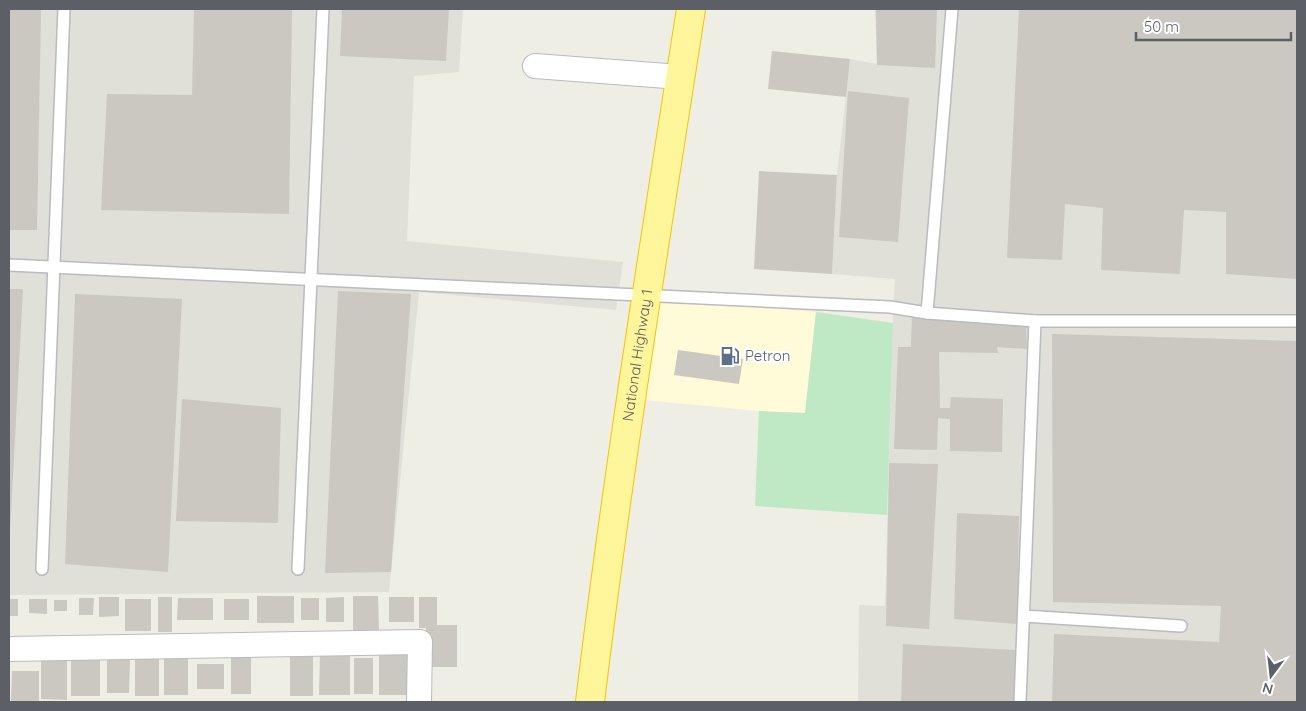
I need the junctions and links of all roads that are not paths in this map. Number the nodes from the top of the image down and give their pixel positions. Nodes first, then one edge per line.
1 (64, 9) edge
2 (323, 9) edge
3 (691, 9) edge
4 (952, 9) edge
5 (535, 66) dead end
6 (680, 77) junction
7 (9, 265) edge
8 (54, 267) junction
9 (311, 279) junction
10 (646, 295) junction
11 (927, 314) junction
12 (1034, 321) junction
13 (1297, 321) edge
14 (42, 569) dead end
15 (298, 569) dead end
16 (1024, 616) junction
17 (1182, 626) dead end
18 (9, 649) edge
19 (419, 702) edge
20 (590, 702) edge
21 (1020, 702) edge

1 - 8 lane
2 - 9 lane
3 - 6 highway, National Highway 1
4 - 11 lane
5 - 6 street
6 - 10 highway, National Highway 1
7 - 8 lane
8 - 9 lane
8 - 14 lane
9 - 10 lane
9 - 15 lane
10 - 11 lane
10 - 20 highway, National Highway 1
11 - 12 lane
12 - 13 lane
12 - 16 lane
16 - 17 lane
16 - 21 lane
18 - 19 street

